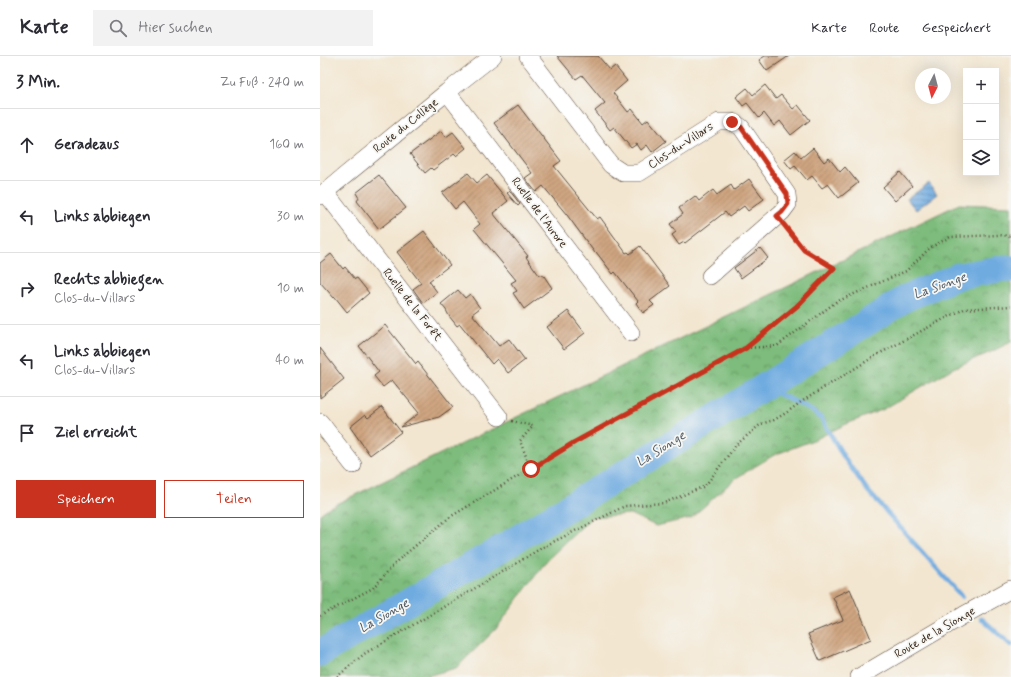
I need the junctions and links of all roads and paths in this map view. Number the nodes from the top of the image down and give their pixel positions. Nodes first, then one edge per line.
1 (493, 56) edge
2 (528, 56) edge
3 (447, 92) junction
4 (322, 194) edge
5 (777, 216) junction
6 (1011, 236) edge
7 (710, 276) dead end
8 (1011, 306) edge
9 (632, 333) dead end
10 (746, 348) junction
11 (498, 417) joint
12 (320, 422) edge
13 (354, 465) dead end
14 (531, 469) junction
15 (1011, 589) edge
16 (320, 616) edge
17 (337, 677) edge
18 (859, 677) edge

1 - 3 street, Route du Collège
2 - 5 street, Clos-du-Villars
3 - 4 street, Route du Collège
3 - 9 street, Ruelle de l'Aurore
4 - 11 street, Ruelle de la Forêt
5 - 7 street, Clos-du-Villars
5 - 10 path
6 - 10 path
8 - 17 path
10 - 14 path
11 - 14 path
12 - 13 street
14 - 16 path
15 - 18 street, Route de la Sionge

